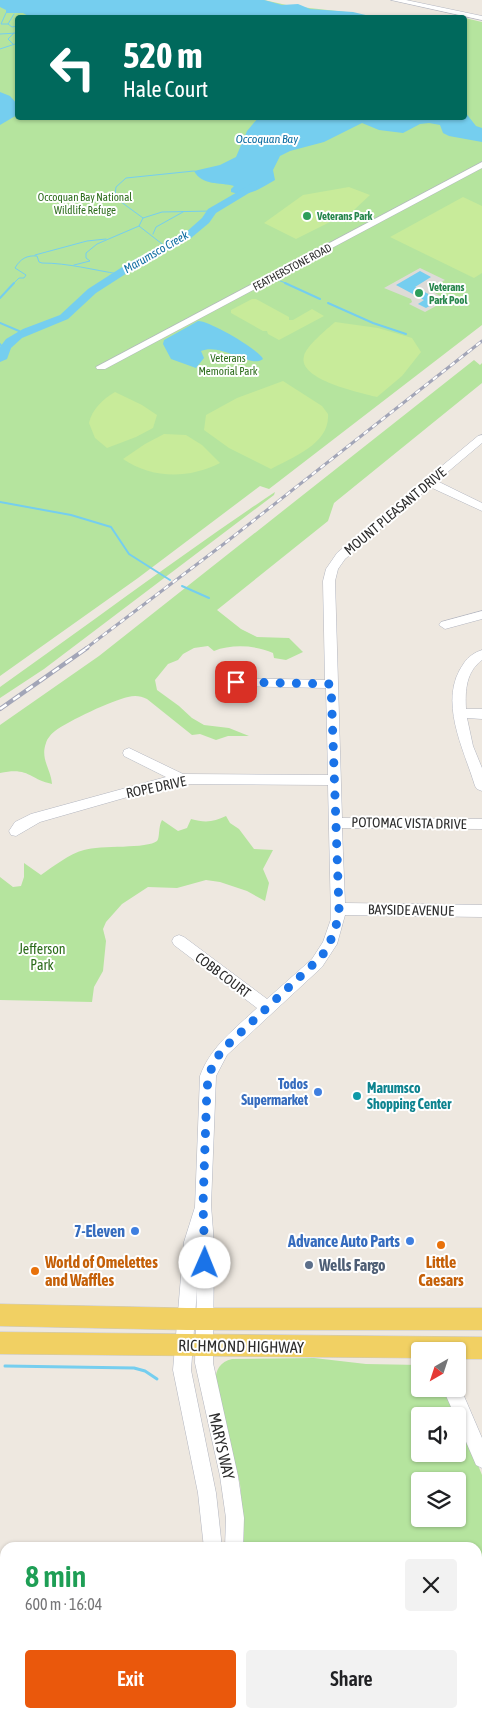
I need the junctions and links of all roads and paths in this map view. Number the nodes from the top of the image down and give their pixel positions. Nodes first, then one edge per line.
1 (395, 0) edge
2 (482, 18) edge
3 (482, 166) edge
4 (101, 367) dead end
5 (482, 438) edge
6 (429, 482) junction
7 (482, 507) edge
8 (482, 615) edge
9 (445, 625) dead end
10 (482, 654) edge
11 (236, 682) dead end
12 (331, 684) junction
13 (461, 713) junction
14 (482, 714) edge
15 (129, 753) dead end
16 (181, 780) junction
17 (333, 780) junction
18 (482, 786) edge
19 (335, 823) junction
20 (482, 824) edge
21 (16, 831) dead end
22 (339, 909) junction
23 (482, 911) edge
24 (179, 941) dead end
25 (268, 1008) junction
26 (0, 1315) edge
27 (195, 1318) junction
28 (482, 1319) edge
29 (0, 1343) edge
30 (193, 1345) junction
31 (466, 1348) edge
32 (482, 1348) edge
33 (411, 1349) edge
34 (456, 1398) edge
35 (482, 1459) edge
36 (212, 1542) edge
37 (234, 1542) edge

1 - 2 street
3 - 4 street, FEATHERSTONE ROAD
5 - 6 street, MOUNT PLEASANT DRIVE
6 - 7 street
6 - 12 street, MOUNT PLEASANT DRIVE
8 - 9 street
10 - 13 street
11 - 12 street
12 - 17 street, MOUNT PLEASANT DRIVE
13 - 14 street
13 - 18 street
15 - 16 street
16 - 17 street, ROPE DRIVE
16 - 21 street, ROPE DRIVE
17 - 19 street, MOUNT PLEASANT DRIVE
19 - 20 street, POTOMAC VISTA DRIVE
19 - 22 street, MOUNT PLEASANT DRIVE
22 - 23 street, BAYSIDE AVENUE
22 - 25 street, MOUNT PLEASANT DRIVE
24 - 25 street, COBB COURT
25 - 27 street, MOUNT PLEASANT DRIVE
26 - 27 main road, RICHMOND HIGHWAY
27 - 28 main road, RICHMOND HIGHWAY
27 - 30 street, MOUNT PLEASANT DRIVE
29 - 30 main road, RICHMOND HIGHWAY
30 - 33 main road, RICHMOND HIGHWAY
30 - 36 street, MARYS WAY
30 - 37 street, MARYS WAY
31 - 32 main road, RICHMOND HIGHWAY
34 - 35 street

